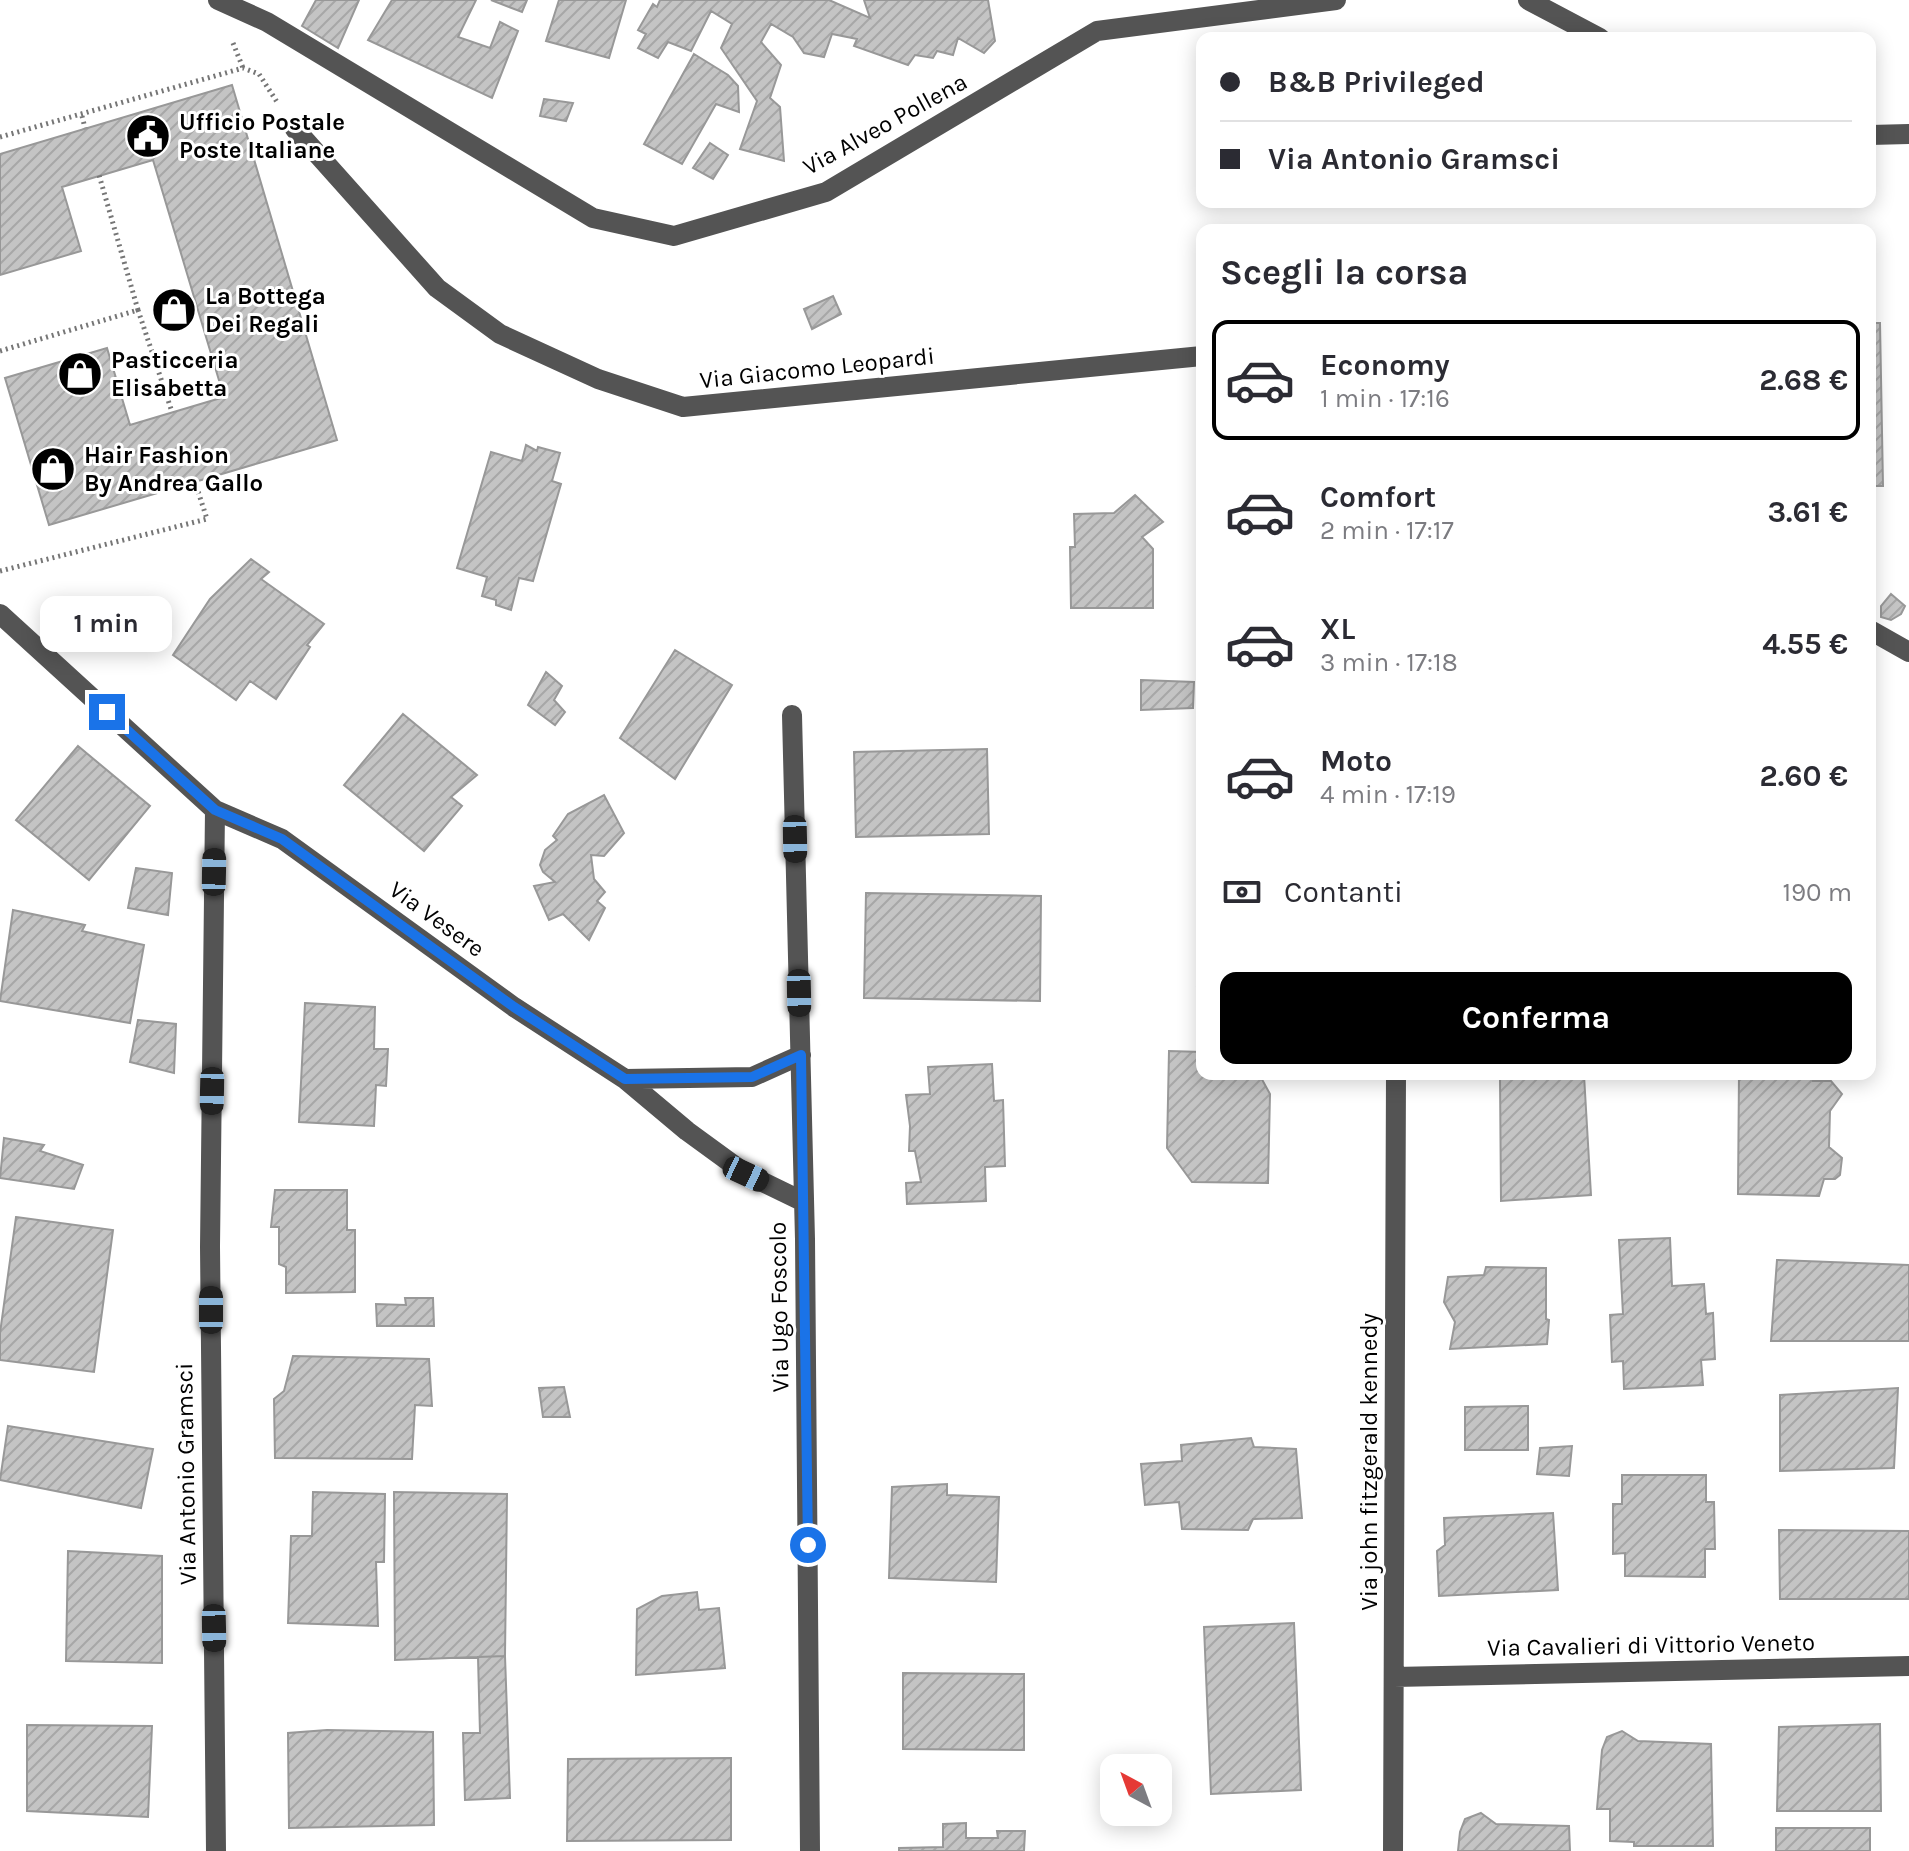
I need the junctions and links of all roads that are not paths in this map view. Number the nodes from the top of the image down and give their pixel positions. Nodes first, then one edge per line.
1 (218, 0) edge
2 (1336, 0) edge
3 (1528, 0) edge
4 (1244, 6) edge
5 (1589, 32) edge
6 (295, 129) road end
7 (1909, 134) edge
8 (1876, 135) edge
9 (1196, 357) edge
10 (0, 614) edge
11 (1876, 633) edge
12 (1909, 652) edge
13 (792, 715) dead end
14 (215, 810) junction
15 (801, 1055) junction
16 (625, 1079) junction
17 (1396, 1080) edge
18 (804, 1202) junction
19 (1909, 1666) edge
20 (1394, 1677) junction
21 (216, 1851) edge
22 (810, 1851) edge
23 (1393, 1851) edge

1 - 4 street, Via Alveo Pollena
2 - 4 street, Via Alveo Pollena
3 - 5 street
6 - 9 street, Via Giacomo Leopardi
7 - 8 street
10 - 14 street
11 - 12 street
13 - 15 street, Via Ugo Foscolo
14 - 16 street, Via Vesere
14 - 21 street, Via Antonio Gramsci
15 - 16 street
15 - 18 street, Via Ugo Foscolo
16 - 18 street, Via Vesere
17 - 20 street, Via john fitzgerald kennedy
18 - 22 street, Via Ugo Foscolo
19 - 20 street, Via Cavalieri di Vittorio Veneto
20 - 23 street, Via john fitzgerald kennedy

